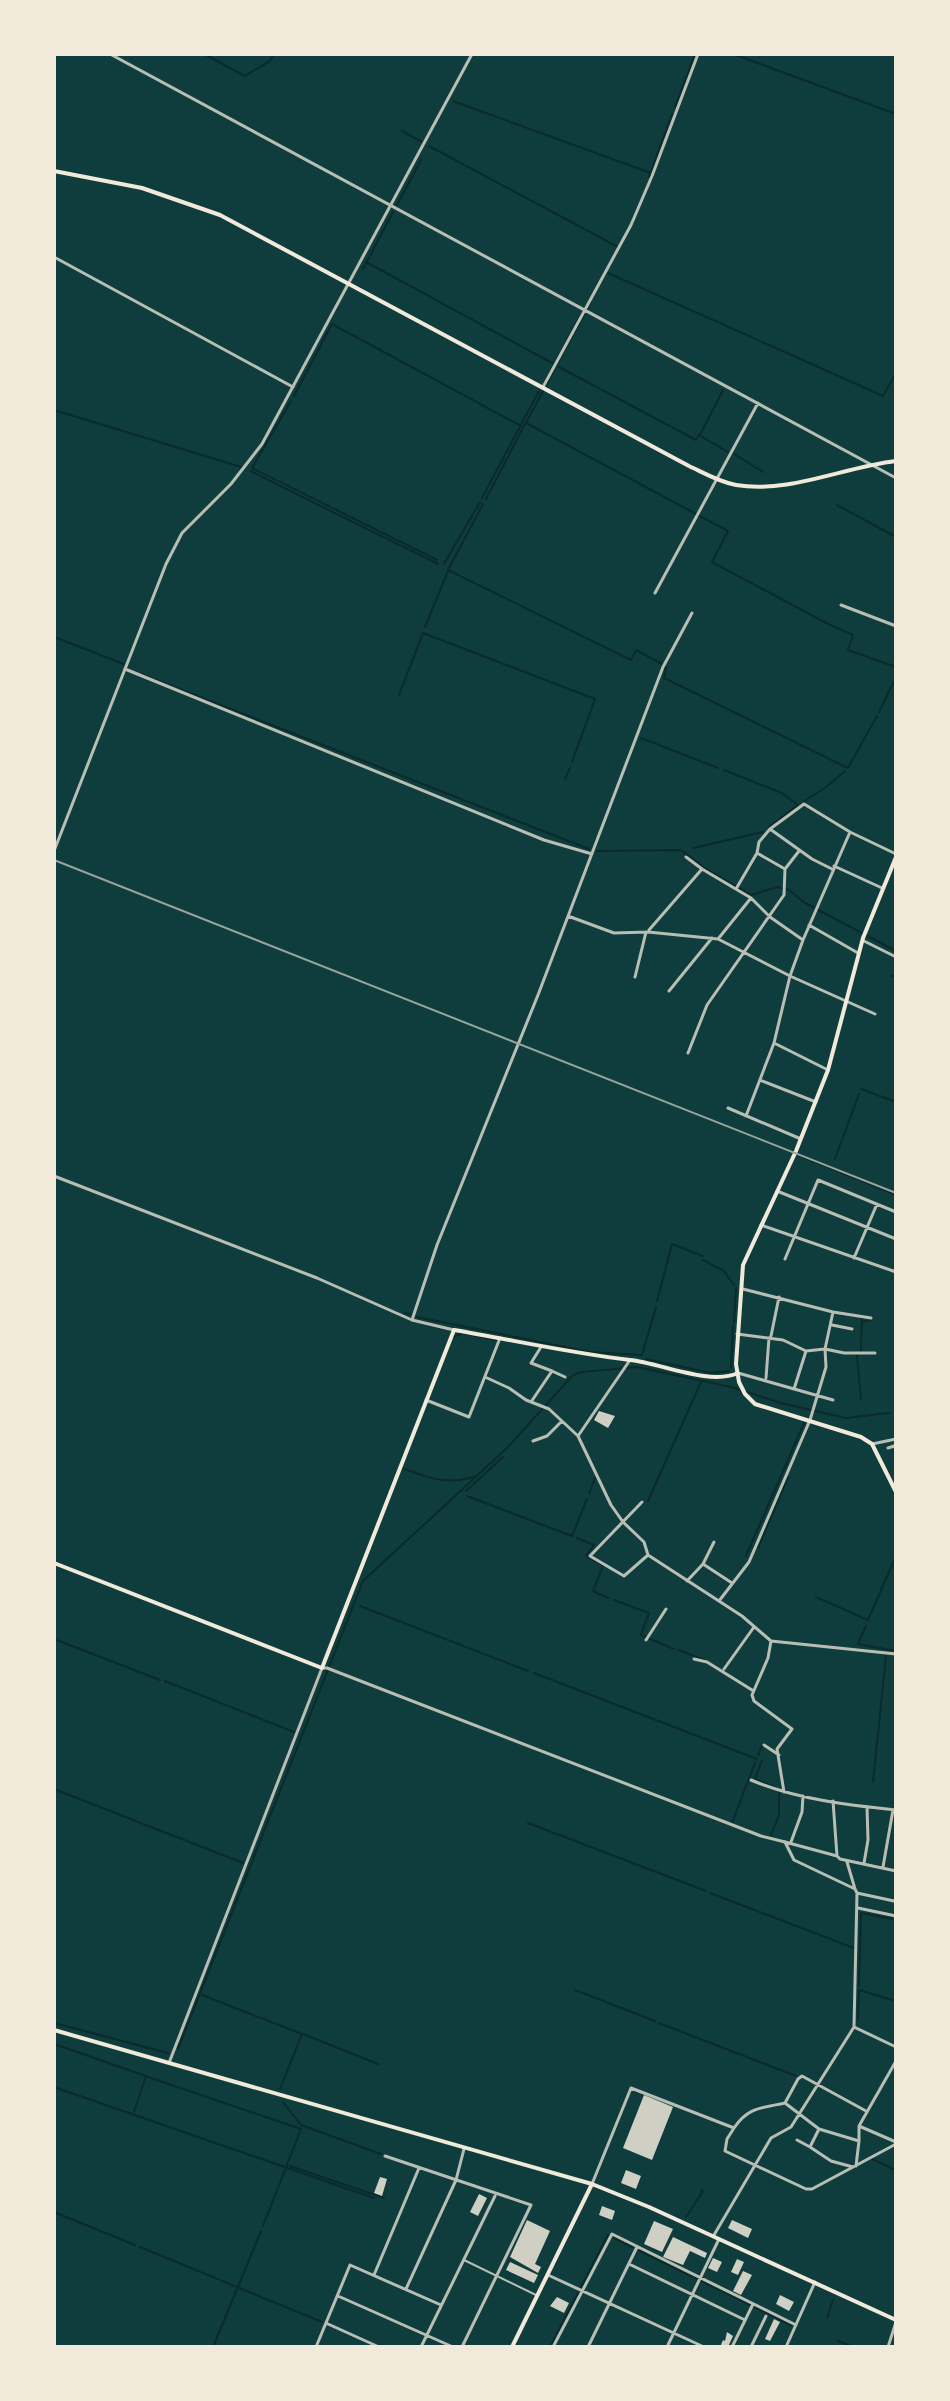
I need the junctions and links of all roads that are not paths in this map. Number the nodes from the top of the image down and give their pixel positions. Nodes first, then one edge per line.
1 (110, 54) edge
2 (472, 54) edge
3 (698, 54) edge
4 (54, 171) edge
5 (392, 207) junction
6 (54, 257) edge
7 (350, 284) junction
8 (585, 310) junction
9 (293, 387) junction
10 (543, 388) junction
11 (758, 403) junction
12 (896, 461) edge
13 (872, 463) junction
14 (896, 478) edge
15 (716, 479) junction
16 (655, 593) dead end
17 (841, 605) dead end
18 (692, 613) dead end
19 (896, 626) edge
20 (125, 669) junction
21 (770, 829) junction
22 (850, 832) junction
23 (54, 851) edge
24 (799, 851) junction
25 (757, 853) junction
26 (592, 854) junction
27 (896, 856) edge
28 (686, 857) dead end
29 (833, 868) junction
30 (702, 869) junction
31 (785, 869) junction
32 (737, 887) junction
33 (882, 888) junction
34 (751, 898) junction
35 (568, 916) junction
36 (770, 917) junction
37 (808, 925) junction
38 (647, 932) junction
39 (863, 937) junction
40 (712, 938) junction
41 (718, 939) junction
42 (803, 940) junction
43 (745, 952) junction
44 (858, 953) junction
45 (896, 957) edge
46 (790, 976) junction
47 (635, 977) dead end
48 (669, 991) dead end
49 (845, 1001) junction
50 (875, 1014) dead end
51 (774, 1043) junction
52 (688, 1053) dead end
53 (828, 1070) junction
54 (760, 1080) junction
55 (816, 1102) junction
56 (728, 1108) dead end
57 (746, 1116) junction
58 (801, 1139) junction
59 (54, 1176) edge
60 (777, 1191) junction
61 (808, 1204) junction
62 (877, 1204) junction
63 (896, 1212) edge
64 (761, 1225) junction
65 (867, 1227) junction
66 (794, 1237) junction
67 (896, 1239) edge
68 (854, 1258) junction
69 (785, 1259) dead end
70 (896, 1272) edge
71 (740, 1289) junction
72 (779, 1297) junction
73 (833, 1312) junction
74 (871, 1318) dead end
75 (412, 1320) junction
76 (831, 1324) junction
77 (852, 1329) dead end
78 (454, 1330) junction
79 (737, 1334) junction
80 (500, 1338) junction
81 (770, 1338) junction
82 (541, 1347) junction
83 (825, 1349) junction
84 (806, 1351) junction
85 (875, 1353) dead end
86 (630, 1360) junction
87 (552, 1371) junction
88 (738, 1373) junction
89 (485, 1377) junction
90 (565, 1377) dead end
91 (766, 1379) junction
92 (794, 1389) junction
93 (817, 1395) junction
94 (426, 1400) junction
95 (833, 1400) dead end
96 (531, 1402) junction
97 (810, 1420) junction
98 (562, 1421) junction
99 (578, 1436) junction
100 (896, 1439) edge
101 (533, 1441) dead end
102 (872, 1444) junction
103 (888, 1448) dead end
104 (896, 1449) edge
105 (896, 1492) edge
106 (642, 1502) dead end
107 (623, 1522) junction
108 (714, 1542) dead end
109 (648, 1555) junction
110 (54, 1563) edge
111 (703, 1564) junction
112 (687, 1581) junction
113 (732, 1583) junction
114 (719, 1601) junction
115 (666, 1609) dead end
116 (754, 1627) junction
117 (646, 1640) dead end
118 (771, 1641) junction
119 (896, 1654) edge
120 (694, 1659) dead end
121 (327, 1669) junction
122 (723, 1670) junction
123 (752, 1690) junction
124 (764, 1745) dead end
125 (779, 1755) junction
126 (751, 1780) dead end
127 (784, 1792) junction
128 (803, 1796) junction
129 (833, 1801) junction
130 (867, 1807) junction
131 (895, 1810) edge
132 (788, 1842) junction
133 (837, 1856) junction
134 (846, 1861) junction
135 (864, 1863) junction
136 (883, 1867) junction
137 (896, 1871) edge
138 (856, 1891) junction
139 (894, 1901) dead end
140 (858, 1908) junction
141 (896, 1915) edge
142 (854, 2027) junction
143 (54, 2030) edge
144 (896, 2047) edge
145 (896, 2061) edge
146 (169, 2063) junction
147 (889, 2072) junction
148 (896, 2077) edge
149 (819, 2084) junction
150 (785, 2103) junction
151 (866, 2111) junction
152 (800, 2114) junction
153 (859, 2126) junction
154 (734, 2128) junction
155 (819, 2129) junction
156 (797, 2140) dead end
157 (859, 2141) junction
158 (896, 2143) edge
159 (464, 2147) junction
160 (810, 2147) junction
161 (385, 2156) dead end
162 (756, 2164) junction
163 (855, 2166) junction
164 (419, 2168) junction
165 (456, 2180) junction
166 (592, 2184) junction
167 (495, 2194) junction
168 (716, 2238) junction
169 (637, 2247) junction
170 (464, 2260) junction
171 (629, 2264) junction
172 (374, 2275) junction
173 (548, 2275) junction
174 (497, 2276) junction
175 (700, 2277) junction
176 (815, 2282) junction
177 (406, 2289) junction
178 (582, 2292) junction
179 (692, 2295) junction
180 (338, 2296) junction
181 (537, 2296) junction
182 (609, 2304) junction
183 (753, 2304) junction
184 (441, 2305) junction
185 (766, 2316) dead end
186 (745, 2320) junction
187 (896, 2321) edge
188 (326, 2324) junction
189 (796, 2325) junction
190 (674, 2332) junction
191 (427, 2335) junction
192 (588, 2345) edge
193 (316, 2347) edge
194 (379, 2347) edge
195 (421, 2347) edge
196 (453, 2347) edge
197 (462, 2347) edge
198 (512, 2347) edge
199 (553, 2347) edge
200 (596, 2347) edge
201 (667, 2347) edge
202 (704, 2347) edge
203 (732, 2347) edge
204 (751, 2347) edge
205 (786, 2347) edge
206 (888, 2347) edge

1 - 5 street
2 - 5 street
3 - 8 street
4 - 7 main road
5 - 7 street
5 - 8 street
6 - 9 street
7 - 9 street
7 - 10 main road
8 - 10 street
8 - 11 street
9 - 20 street
10 - 15 main road
11 - 13 street
11 - 15 street
12 - 13 main road
13 - 14 street
13 - 15 main road
15 - 16 street
17 - 19 street
18 - 26 street
20 - 23 street
20 - 26 street
21 - 22 street
21 - 24 street
21 - 25 street
22 - 27 street
22 - 29 street
24 - 29 street
24 - 31 street
25 - 31 street
25 - 32 street
26 - 35 street
27 - 33 main road
28 - 30 street
29 - 33 street
29 - 37 street
30 - 32 street
30 - 38 street
31 - 36 street
32 - 34 street
33 - 39 main road
34 - 36 street
34 - 41 street
35 - 38 street
35 - 75 street
36 - 42 street
36 - 43 street
37 - 42 street
37 - 44 street
38 - 40 street
38 - 47 street
39 - 44 main road
39 - 45 street
40 - 41 street
40 - 48 street
41 - 43 street
42 - 46 street
43 - 46 street
43 - 52 street
44 - 49 main road
46 - 49 street
46 - 51 street
49 - 50 street
49 - 53 main road
51 - 53 street
51 - 54 street
53 - 55 main road
54 - 55 street
54 - 57 street
55 - 58 main road
56 - 57 street
57 - 58 street
58 - 60 main road
59 - 75 street
60 - 61 street
60 - 64 main road
61 - 62 street
61 - 65 street
61 - 66 street
62 - 63 street
62 - 65 street
64 - 66 street
64 - 71 main road
65 - 67 street
65 - 68 street
66 - 68 street
66 - 69 street
68 - 70 street
71 - 72 street
71 - 79 main road
72 - 73 street
72 - 81 street
73 - 74 street
73 - 76 street
75 - 78 street
76 - 77 street
76 - 83 street
78 - 80 main road
78 - 94 main road
79 - 81 street
79 - 88 main road
80 - 82 main road
80 - 89 street
81 - 84 street
81 - 91 street
82 - 86 main road
82 - 87 street
83 - 84 street
83 - 85 street
83 - 93 street
84 - 92 street
86 - 88 main road
86 - 99 street
87 - 90 street
87 - 96 street
88 - 91 street
88 - 97 main road
89 - 94 street
89 - 96 street
91 - 92 street
92 - 93 street
93 - 95 street
93 - 97 street
94 - 121 main road
96 - 98 street
97 - 102 main road
97 - 113 street
98 - 99 street
98 - 101 street
99 - 107 street
100 - 102 street
102 - 105 main road
103 - 104 street
106 - 107 street
107 - 109 street
107 - 109 street
108 - 111 street
109 - 112 street
110 - 121 main road
111 - 112 street
111 - 113 street
112 - 114 street
113 - 114 street
114 - 116 street
115 - 117 street
116 - 118 street
116 - 122 street
118 - 119 street
118 - 123 street
120 - 122 street
121 - 132 street
121 - 146 street
122 - 123 street
123 - 125 street
124 - 125 street
125 - 127 street
126 - 127 street
127 - 128 street
128 - 129 street
128 - 132 street
129 - 130 street
129 - 133 street
130 - 131 street
130 - 135 street
131 - 136 street
132 - 133 street
132 - 138 street
133 - 134 street
134 - 135 street
134 - 138 street
135 - 136 street
136 - 137 street
138 - 139 street
138 - 140 street
140 - 141 street
140 - 142 street
142 - 144 street
142 - 149 street
143 - 146 main road
145 - 147 street
146 - 159 main road
147 - 148 street
147 - 151 street
149 - 150 street
149 - 151 street
149 - 152 street
150 - 152 street
150 - 154 street
151 - 153 street
152 - 155 street
152 - 162 street
153 - 157 street
153 - 158 street
154 - 162 street
154 - 166 street
155 - 157 street
155 - 160 street
156 - 160 street
157 - 163 street
158 - 163 street
159 - 165 street
159 - 166 main road
160 - 163 street
161 - 164 street
162 - 163 street
162 - 168 street
164 - 165 street
164 - 172 street
165 - 167 street
165 - 177 street
166 - 168 main road
166 - 173 main road
167 - 170 street
167 - 174 street
168 - 175 street
168 - 176 main road
169 - 171 street
169 - 175 street
169 - 178 street
170 - 174 street
170 - 184 street
171 - 179 street
171 - 182 street
172 - 177 street
172 - 180 street
173 - 178 street
173 - 181 main road
174 - 181 street
174 - 197 street
175 - 179 street
175 - 183 street
176 - 187 main road
176 - 189 street
177 - 184 street
178 - 182 street
178 - 199 street
179 - 186 street
179 - 190 street
180 - 188 street
180 - 191 street
181 - 198 main road
182 - 190 street
182 - 192 street
183 - 186 street
183 - 189 street
184 - 191 street
185 - 204 street
186 - 203 street
187 - 206 street
188 - 193 street
188 - 194 street
189 - 205 street
190 - 201 street
190 - 202 street
191 - 195 street
191 - 196 street
192 - 200 street

